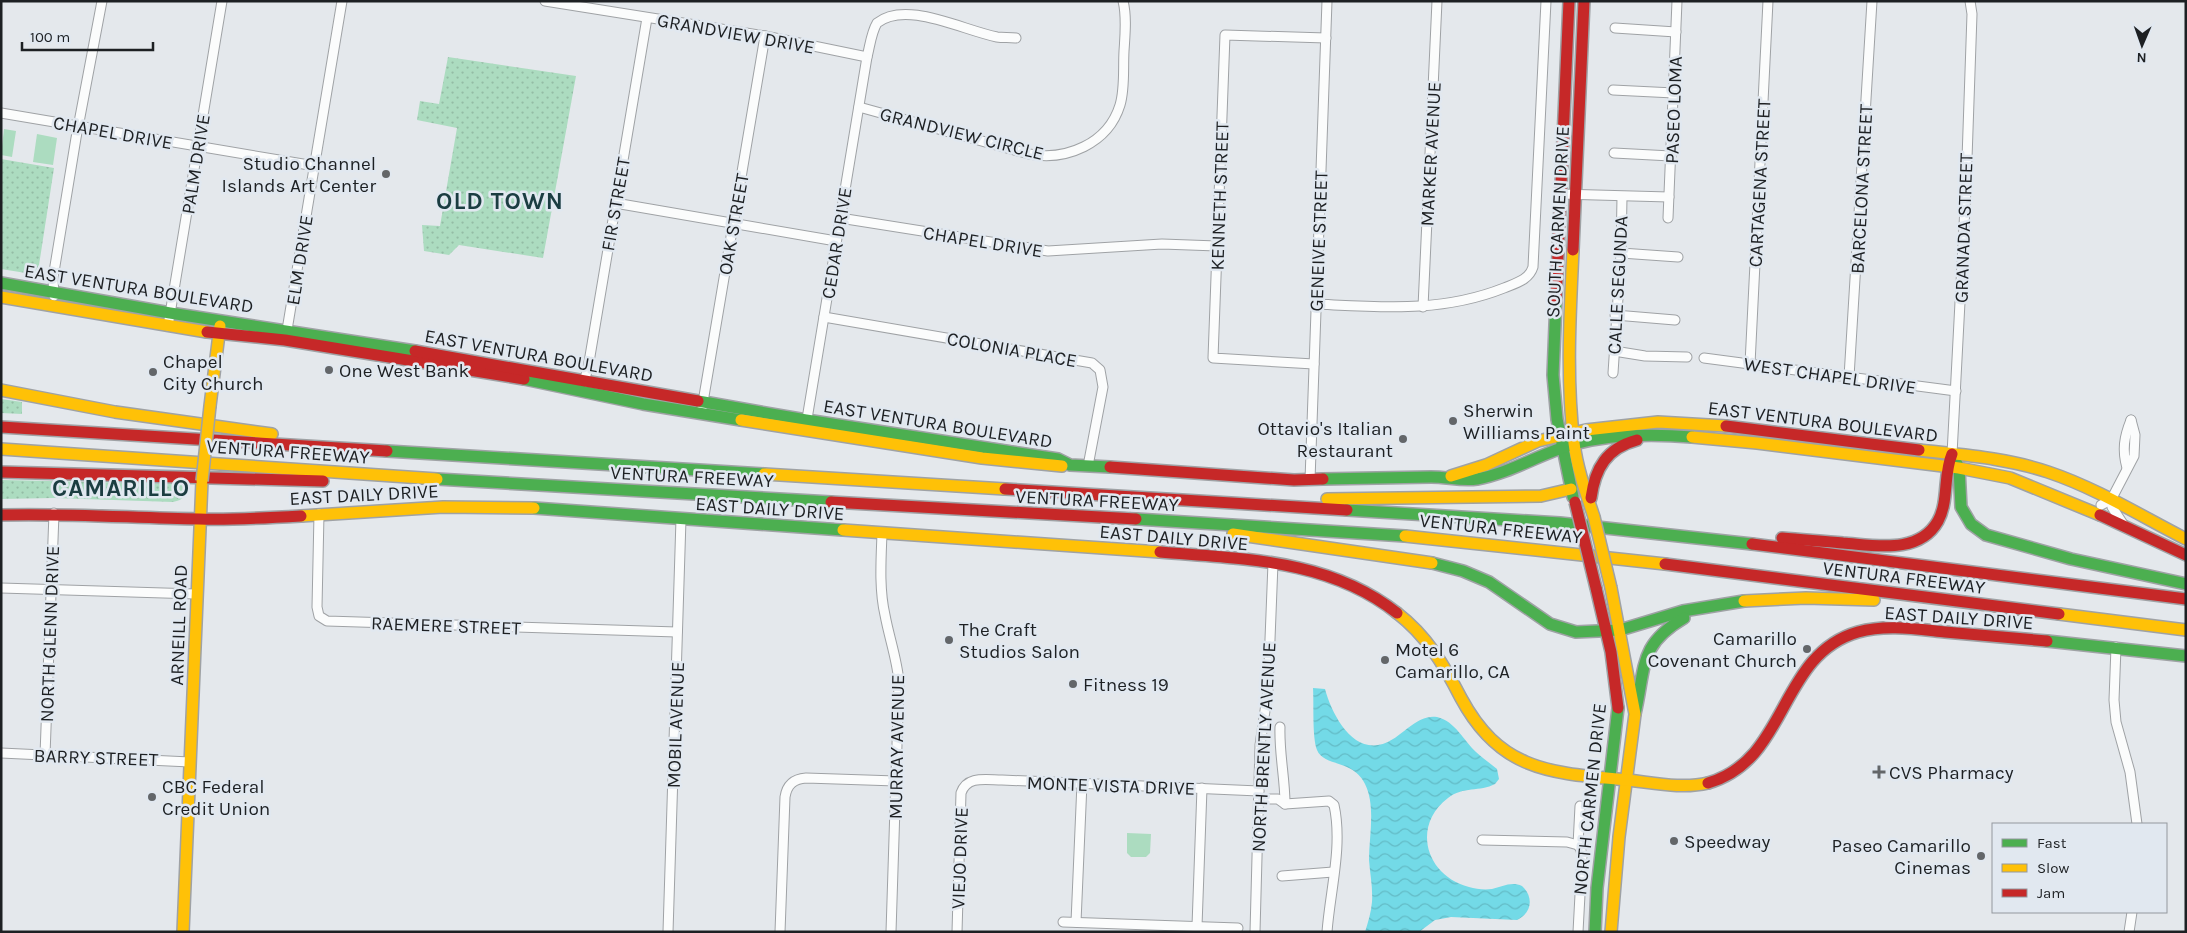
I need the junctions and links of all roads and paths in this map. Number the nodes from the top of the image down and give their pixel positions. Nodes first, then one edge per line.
1 (102, 1) edge
2 (222, 1) edge
3 (342, 1) edge
4 (545, 1) edge
5 (1123, 1) edge
6 (1328, 1) edge
7 (1437, 1) edge
8 (1546, 1) edge
9 (1569, 1) edge
10 (1584, 1) edge
11 (1677, 1) edge
12 (1768, 1) edge
13 (1872, 1) edge
14 (1971, 2) edge
15 (647, 18) junction
16 (1615, 28) dead end
17 (1676, 32) junction
18 (764, 36) junction
19 (1016, 38) dead end
20 (1326, 38) junction
21 (867, 56) junction
22 (1613, 90) dead end
23 (1674, 93) junction
24 (859, 107) junction
25 (1, 113) edge
26 (79, 126) junction
27 (197, 147) junction
28 (1614, 153) dead end
29 (1671, 156) junction
30 (315, 166) junction
31 (1560, 194) junction
32 (1576, 195) junction
33 (1622, 197) junction
34 (1669, 197) junction
35 (615, 202) junction
36 (840, 218) junction
37 (1668, 218) dead end
38 (733, 223) junction
39 (836, 241) junction
40 (1217, 246) junction
41 (1621, 253) junction
42 (1678, 257) dead end
43 (1, 283) edge
44 (53, 292) junction
45 (1, 297) edge
46 (1315, 304) junction
47 (56, 306) junction
48 (1423, 307) junction
49 (170, 312) junction
50 (1615, 315) junction
51 (824, 317) junction
52 (221, 320) junction
53 (1675, 320) dead end
54 (168, 326) junction
55 (219, 334) junction
56 (286, 335) junction
57 (1614, 351) junction
58 (1687, 357) dead end
59 (1704, 358) dead end
60 (1314, 364) junction
61 (1750, 364) junction
62 (1613, 373) dead end
63 (1850, 377) junction
64 (583, 385) junction
65 (1, 390) edge
66 (1956, 392) junction
67 (702, 408) junction
68 (2131, 420) dead end
69 (806, 425) junction
70 (1, 427) edge
71 (1669, 435) junction
72 (1560, 436) junction
73 (1573, 438) junction
74 (350, 448) junction
75 (1562, 448) junction
76 (1, 449) edge
77 (1952, 454) junction
78 (1088, 466) junction
79 (1946, 467) junction
80 (1959, 468) junction
81 (1, 472) edge
82 (387, 476) junction
83 (1448, 477) junction
84 (1310, 480) junction
85 (2030, 484) junction
86 (1571, 489) junction
87 (1255, 503) junction
88 (2106, 503) junction
89 (1590, 504) junction
90 (54, 513) junction
91 (319, 514) junction
92 (1, 515) edge
93 (199, 519) junction
94 (681, 519) junction
95 (1173, 522) junction
96 (2126, 527) junction
97 (882, 534) junction
98 (1679, 535) junction
99 (2186, 539) edge
100 (2186, 555) edge
101 (1273, 562) junction
102 (2186, 584) edge
103 (1, 588) edge
104 (52, 590) junction
105 (196, 594) junction
106 (2186, 599) edge
107 (1969, 602) junction
108 (1698, 610) junction
109 (1620, 630) junction
110 (2186, 630) edge
111 (677, 632) junction
112 (1607, 632) junction
113 (2116, 647) junction
114 (2186, 656) edge
115 (1635, 714) junction
116 (1280, 727) dead end
117 (1, 753) edge
118 (45, 755) junction
119 (190, 762) junction
120 (1610, 778) junction
121 (1628, 780) junction
122 (896, 781) junction
123 (1082, 783) junction
124 (965, 785) joint
125 (1202, 788) junction
126 (1259, 795) junction
127 (1285, 804) junction
128 (1580, 806) dead end
129 (2137, 823) edge
130 (1482, 840) dead end
131 (1578, 845) junction
132 (1333, 872) junction
133 (1282, 876) dead end
134 (2132, 913) edge
135 (1063, 922) dead end
136 (1076, 922) junction
137 (1197, 926) junction
138 (1238, 928) dead end
139 (183, 932) edge
140 (668, 932) edge
141 (780, 932) edge
142 (890, 932) edge
143 (957, 932) edge
144 (1255, 932) edge
145 (1327, 932) edge
146 (1578, 932) edge
147 (1595, 932) edge
148 (1610, 932) edge
149 (2129, 932) edge

1 - 26 street
2 - 27 street, PALM DRIVE
3 - 30 street, ELM DRIVE
4 - 15 street, GRANDVIEW DRIVE
5 - 24 street, GRANDVIEW CIRCLE
6 - 20 street, GENEIVE STREET
7 - 48 street, MARKER AVENUE
8 - 48 street
9 - 31 main road, SOUTH CARMEN DRIVE
10 - 32 main road, SOUTH CARMEN DRIVE
11 - 17 street, PASEO LOMA
12 - 61 street, CARTAGENA STREET
13 - 63 street, BARCELONA STREET
14 - 66 street, GRANADA STREET
15 - 18 street, GRANDVIEW DRIVE
15 - 35 street, FIR STREET
16 - 17 street
17 - 23 street, PASEO LOMA
18 - 21 street, GRANDVIEW DRIVE
18 - 38 street, OAK STREET
19 - 21 street, CEDAR DRIVE
20 - 40 street, KENNETH STREET
20 - 46 street, GENEIVE STREET
21 - 24 street, CEDAR DRIVE
22 - 23 street
23 - 29 street, PASEO LOMA
24 - 36 street, CEDAR DRIVE
25 - 26 street, CHAPEL DRIVE
26 - 27 street, CHAPEL DRIVE
26 - 44 street
27 - 30 street, CHAPEL DRIVE
27 - 49 street, PALM DRIVE
28 - 29 street
29 - 34 street, PASEO LOMA
30 - 56 street, ELM DRIVE
31 - 32 street, CALLE SEGUNDA
31 - 72 main road, SOUTH CARMEN DRIVE
32 - 33 street, CALLE SEGUNDA
32 - 73 main road, SOUTH CARMEN DRIVE
33 - 34 street, CALLE SEGUNDA
33 - 41 street, CALLE SEGUNDA
34 - 37 street, PASEO LOMA
35 - 38 street
35 - 64 street, FIR STREET
36 - 39 street, CEDAR DRIVE
36 - 40 street, CHAPEL DRIVE
38 - 39 street
38 - 67 street, OAK STREET
39 - 51 street, CEDAR DRIVE
40 - 60 street, KENNETH STREET
41 - 42 street
41 - 50 street, CALLE SEGUNDA
43 - 44 main road, EAST VENTURA BOULEVARD
44 - 47 street
44 - 49 main road, EAST VENTURA BOULEVARD
45 - 47 main road, EAST VENTURA BOULEVARD
46 - 48 street
46 - 60 street, GENEIVE STREET
47 - 54 main road, EAST VENTURA BOULEVARD
49 - 52 main road, EAST VENTURA BOULEVARD
49 - 54 street, PALM DRIVE
50 - 53 street
50 - 57 street, CALLE SEGUNDA
51 - 69 street, CEDAR DRIVE
51 - 78 street, COLONIA PLACE
52 - 55 main road, ARNEILL ROAD
52 - 56 main road, EAST VENTURA BOULEVARD
54 - 55 main road, EAST VENTURA BOULEVARD
55 - 56 main road, EAST VENTURA BOULEVARD
55 - 93 main road, ARNEILL ROAD, bridge
56 - 64 main road, EAST VENTURA BOULEVARD
57 - 58 street
57 - 62 street, CALLE SEGUNDA
59 - 61 street, WEST CHAPEL DRIVE
60 - 84 street, GENEIVE STREET
61 - 63 street, WEST CHAPEL DRIVE
63 - 66 street, WEST CHAPEL DRIVE
64 - 67 main road, EAST VENTURA BOULEVARD
65 - 74 main road
66 - 77 street, GRANADA STREET
67 - 69 main road, EAST VENTURA BOULEVARD
68 - 88 street
69 - 78 main road, EAST VENTURA BOULEVARD
70 - 74 main road, VENTURA FREEWAY
71 - 73 main road, EAST VENTURA BOULEVARD
71 - 79 main road, EAST VENTURA BOULEVARD
71 - 89 main road
72 - 73 main road, EAST VENTURA BOULEVARD
72 - 75 main road, NORTH CARMEN DRIVE
72 - 83 main road, EAST VENTURA BOULEVARD
73 - 75 main road, EAST VENTURA BOULEVARD
73 - 77 main road, EAST VENTURA BOULEVARD
73 - 89 main road, NORTH CARMEN DRIVE
74 - 87 main road, VENTURA FREEWAY
75 - 83 main road, EAST VENTURA BOULEVARD
75 - 86 main road, NORTH CARMEN DRIVE
76 - 82 main road, VENTURA FREEWAY
77 - 79 main road
77 - 80 main road
77 - 88 main road, EAST VENTURA BOULEVARD
78 - 84 main road, EAST VENTURA BOULEVARD
79 - 80 main road, EAST VENTURA BOULEVARD
79 - 98 main road
80 - 85 main road, EAST VENTURA BOULEVARD
80 - 102 main road
81 - 82 main road
82 - 95 main road, VENTURA FREEWAY
83 - 84 main road, EAST VENTURA BOULEVARD
85 - 88 main road
85 - 96 main road, EAST VENTURA BOULEVARD
86 - 87 main road
86 - 112 main road, NORTH CARMEN DRIVE, bridge
87 - 98 main road, VENTURA FREEWAY
88 - 96 street
88 - 99 main road, EAST VENTURA BOULEVARD
89 - 109 main road, NORTH CARMEN DRIVE, bridge
90 - 92 main road, EAST DAILY DRIVE
90 - 93 main road, EAST DAILY DRIVE
90 - 104 street, NORTH GLENN DRIVE
91 - 93 main road, EAST DAILY DRIVE
91 - 94 main road, EAST DAILY DRIVE
91 - 111 street, RAEMERE STREET
93 - 105 main road, ARNEILL ROAD
94 - 97 main road, EAST DAILY DRIVE
94 - 111 street, MOBIL AVENUE
95 - 107 main road, VENTURA FREEWAY
95 - 112 main road
96 - 100 main road, EAST VENTURA BOULEVARD
97 - 101 main road, EAST DAILY DRIVE
97 - 122 street, MURRAY AVENUE
98 - 106 main road, VENTURA FREEWAY
101 - 120 main road, EAST DAILY DRIVE
101 - 126 street, NORTH BRENTLY AVENUE
103 - 104 street
104 - 105 street
104 - 118 street, NORTH GLENN DRIVE
105 - 119 main road, ARNEILL ROAD
107 - 108 main road
107 - 110 main road, VENTURA FREEWAY
108 - 109 main road
108 - 115 main road
109 - 112 main road
109 - 115 main road, NORTH CARMEN DRIVE
111 - 140 street, MOBIL AVENUE
112 - 120 main road, NORTH CARMEN DRIVE
113 - 114 main road, EAST DAILY DRIVE
113 - 121 main road, EAST DAILY DRIVE
113 - 129 street
115 - 121 main road, NORTH CARMEN DRIVE
116 - 127 street
117 - 118 street, BARRY STREET
118 - 119 street, BARRY STREET
119 - 139 main road, ARNEILL ROAD
120 - 121 main road, EAST DAILY DRIVE
120 - 147 main road, NORTH CARMEN DRIVE
121 - 148 main road, NORTH CARMEN DRIVE
122 - 141 street
122 - 142 street, MURRAY AVENUE
123 - 124 street, MONTE VISTA DRIVE
123 - 125 street, MONTE VISTA DRIVE
123 - 136 street
124 - 143 street, VIEJO DRIVE
125 - 126 street, MONTE VISTA DRIVE
125 - 137 street
126 - 127 street, MONTE VISTA DRIVE
126 - 144 street, NORTH BRENTLY AVENUE
127 - 132 street, MONTE VISTA DRIVE
128 - 131 street
130 - 131 street
131 - 146 street
132 - 133 street
132 - 145 street
134 - 149 street
135 - 136 street
136 - 137 street
137 - 138 street

